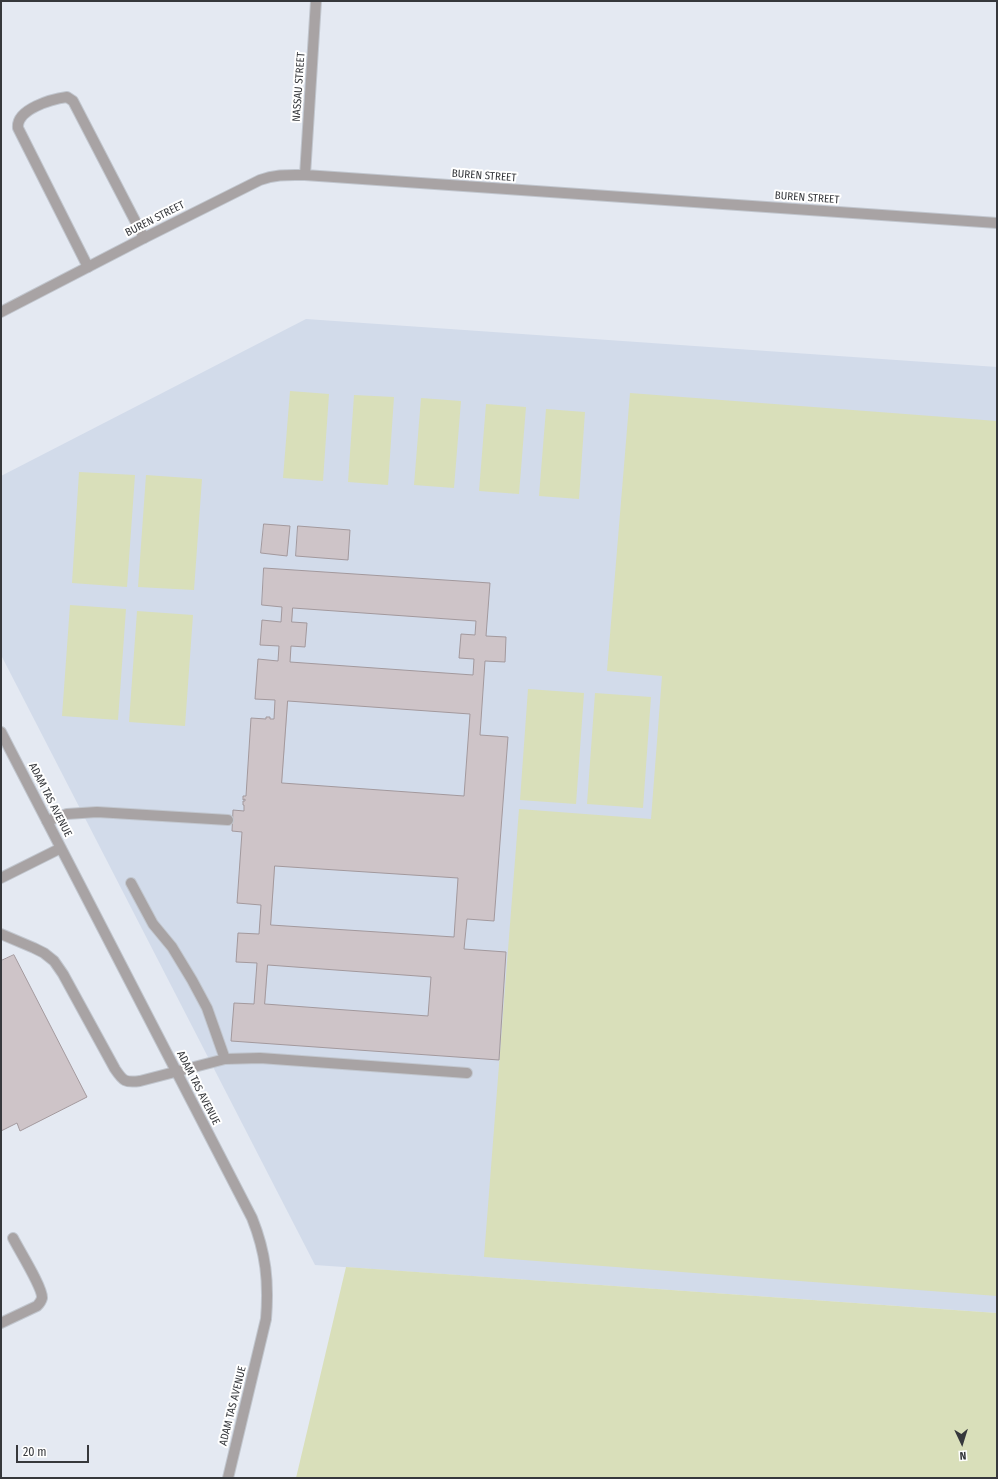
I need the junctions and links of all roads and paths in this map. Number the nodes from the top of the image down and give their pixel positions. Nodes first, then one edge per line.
1 (316, 1) edge
2 (305, 175) junction
3 (997, 223) edge
4 (144, 238) junction
5 (88, 267) junction
6 (1, 312) edge
7 (1, 732) edge
8 (228, 820) dead end
9 (47, 821) junction
10 (61, 848) junction
11 (1, 878) edge
12 (131, 884) dead end
13 (1, 934) edge
14 (225, 1060) junction
15 (176, 1071) junction
16 (467, 1072) dead end
17 (14, 1238) dead end
18 (1, 1323) edge
19 (228, 1478) edge

1 - 2 street, NASSAU STREET
2 - 3 street, BUREN STREET
2 - 4 street, BUREN STREET
4 - 5 street, BUREN STREET
4 - 5 street
5 - 6 street, BUREN STREET
7 - 9 street, ADAM TAS AVENUE
8 - 9 street
9 - 10 street, ADAM TAS AVENUE
10 - 11 street
10 - 15 street, ADAM TAS AVENUE
12 - 14 street
13 - 15 street
14 - 15 street
14 - 16 street
15 - 19 street, ADAM TAS AVENUE
17 - 18 street

